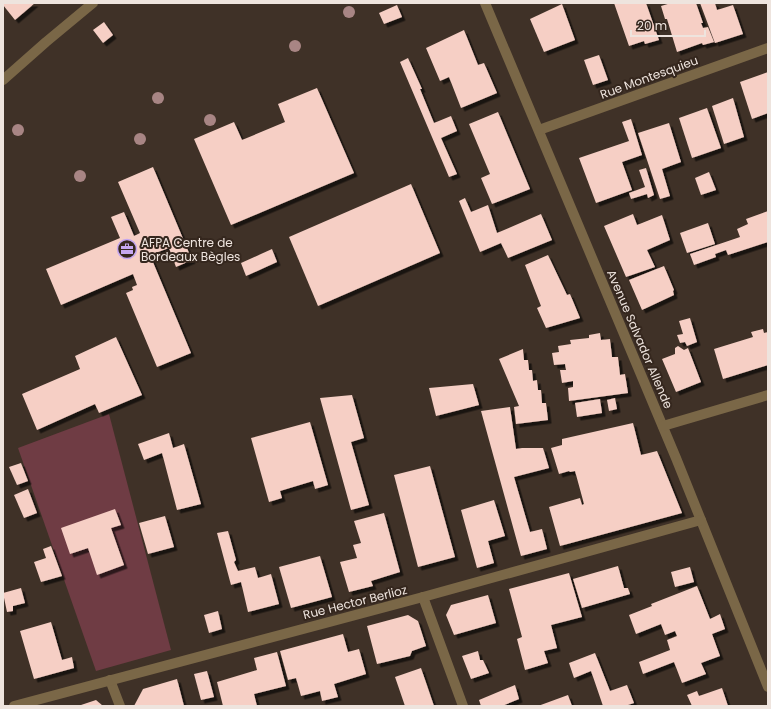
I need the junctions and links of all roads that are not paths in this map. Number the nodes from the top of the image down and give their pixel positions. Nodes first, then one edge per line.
1 (93, 3) edge
2 (485, 3) edge
3 (768, 48) edge
4 (3, 80) edge
5 (539, 130) junction
6 (768, 395) edge
7 (662, 426) junction
8 (701, 520) junction
9 (423, 598) junction
10 (110, 680) junction
11 (768, 687) edge
12 (14, 706) edge
13 (120, 706) edge
14 (463, 706) edge

1 - 4 street
2 - 5 street, Avenue Salvador Allende
3 - 5 street, Rue Montesquieu
5 - 7 street, Avenue Salvador Allende
6 - 7 street
7 - 8 street, Avenue Salvador Allende
8 - 9 street, Rue Hector Berlioz
8 - 11 street, Avenue Salvador Allende
9 - 10 street, Rue Hector Berlioz
9 - 14 street
10 - 12 street, Rue Hector Berlioz
10 - 13 street

